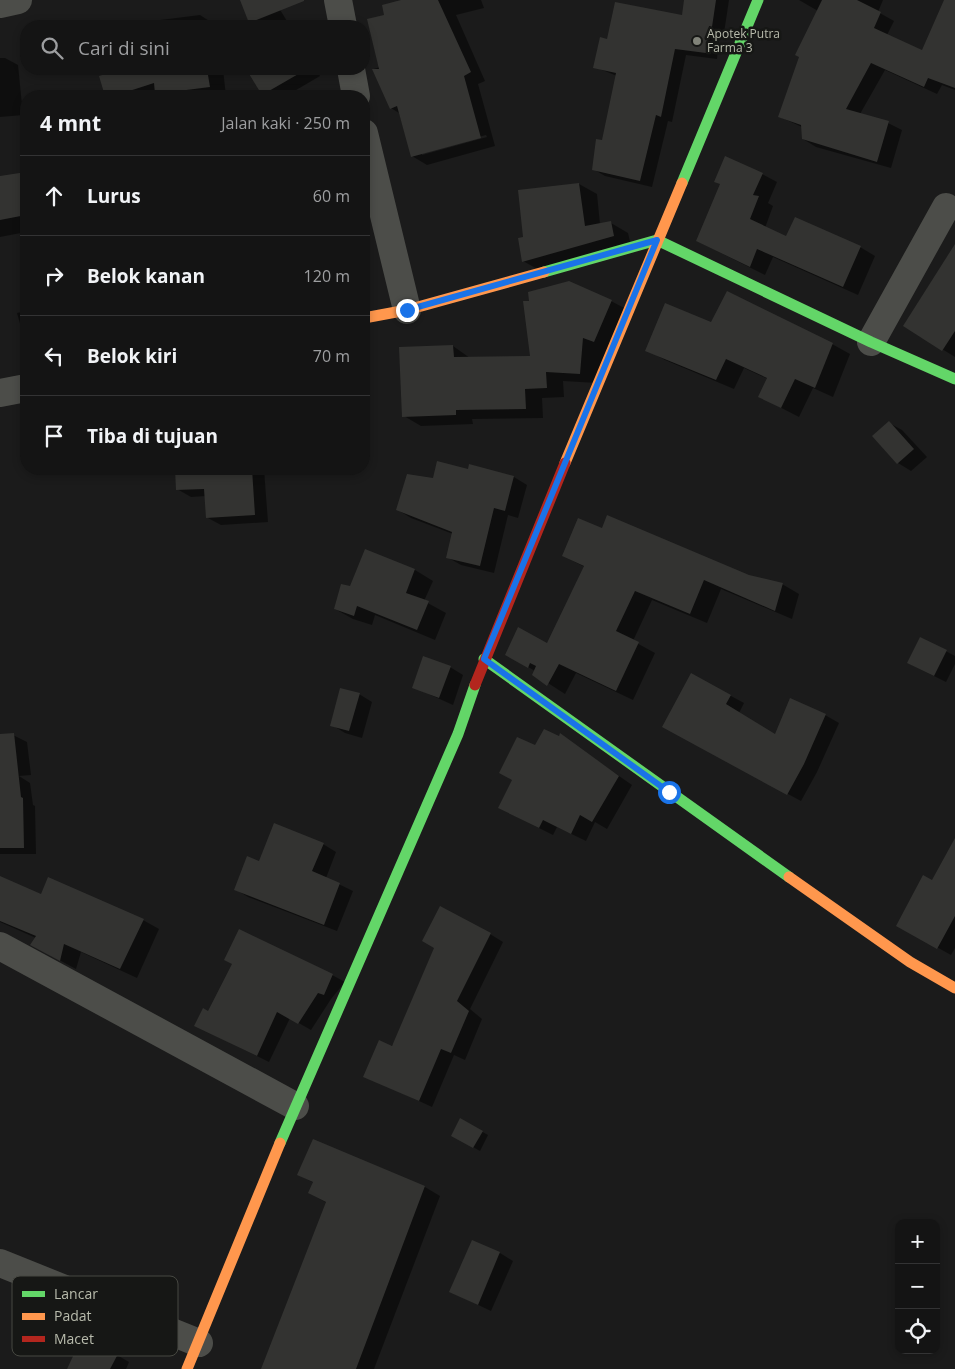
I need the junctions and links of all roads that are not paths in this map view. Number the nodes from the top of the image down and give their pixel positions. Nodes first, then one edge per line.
1 (18, 0) edge
2 (338, 0) edge
3 (758, 0) edge
4 (0, 4) edge
5 (341, 20) edge
6 (352, 75) edge
7 (355, 90) edge
8 (370, 158) edge
9 (946, 206) dead end
10 (657, 240) junction
11 (407, 310) junction
12 (370, 317) edge
13 (871, 342) junction
14 (955, 379) edge
15 (20, 389) edge
16 (0, 393) edge
17 (484, 659) junction
18 (0, 946) edge
19 (955, 988) edge
20 (295, 1106) junction
21 (0, 1263) edge
22 (32, 1276) edge
23 (178, 1335) edge
24 (198, 1343) junction
25 (187, 1369) edge

1 - 4 street
2 - 5 street
3 - 10 street
6 - 7 street
8 - 11 street
9 - 13 street
10 - 11 street
10 - 13 street
10 - 17 street
11 - 12 street
13 - 14 street
15 - 16 street
17 - 19 street
17 - 20 street
18 - 20 street
20 - 24 street
21 - 22 street
23 - 24 street
24 - 25 street

